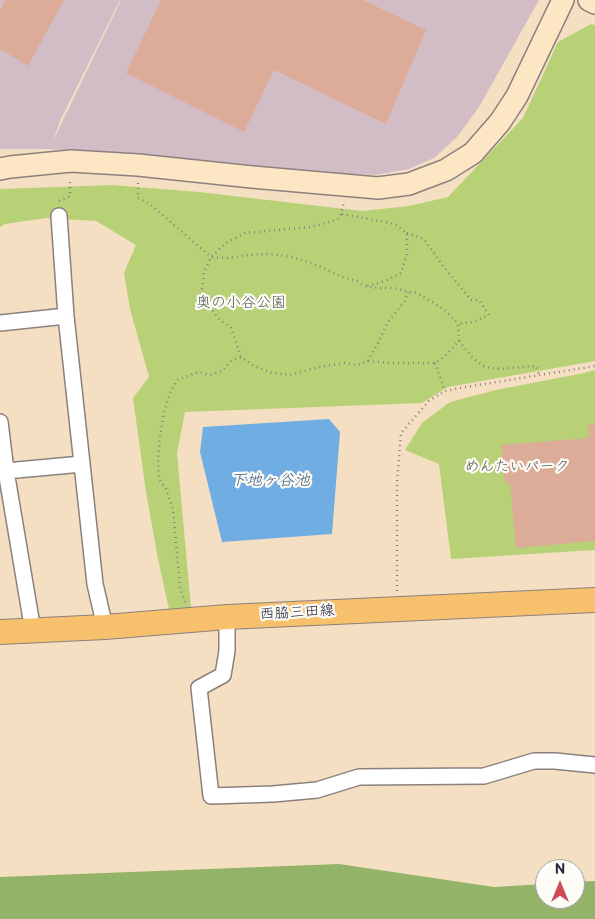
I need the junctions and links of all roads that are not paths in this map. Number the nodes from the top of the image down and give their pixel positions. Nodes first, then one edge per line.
1 (563, 0) edge
2 (589, 0) edge
3 (595, 3) edge
4 (0, 169) edge
5 (57, 210) road end
6 (66, 316) junction
7 (0, 323) edge
8 (0, 422) edge
9 (82, 464) junction
10 (6, 471) junction
11 (595, 600) edge
12 (227, 616) junction
13 (105, 627) junction
14 (33, 631) junction
15 (0, 632) edge
16 (595, 765) edge

1 - 4 street
2 - 3 street
5 - 6 street
6 - 7 street
6 - 9 street
8 - 10 street
9 - 10 street
9 - 13 street
10 - 14 street
11 - 12 main road, 西脇三田線
12 - 13 main road, 西脇三田線
12 - 16 street
13 - 14 main road, 西脇三田線
14 - 15 main road, 西脇三田線

